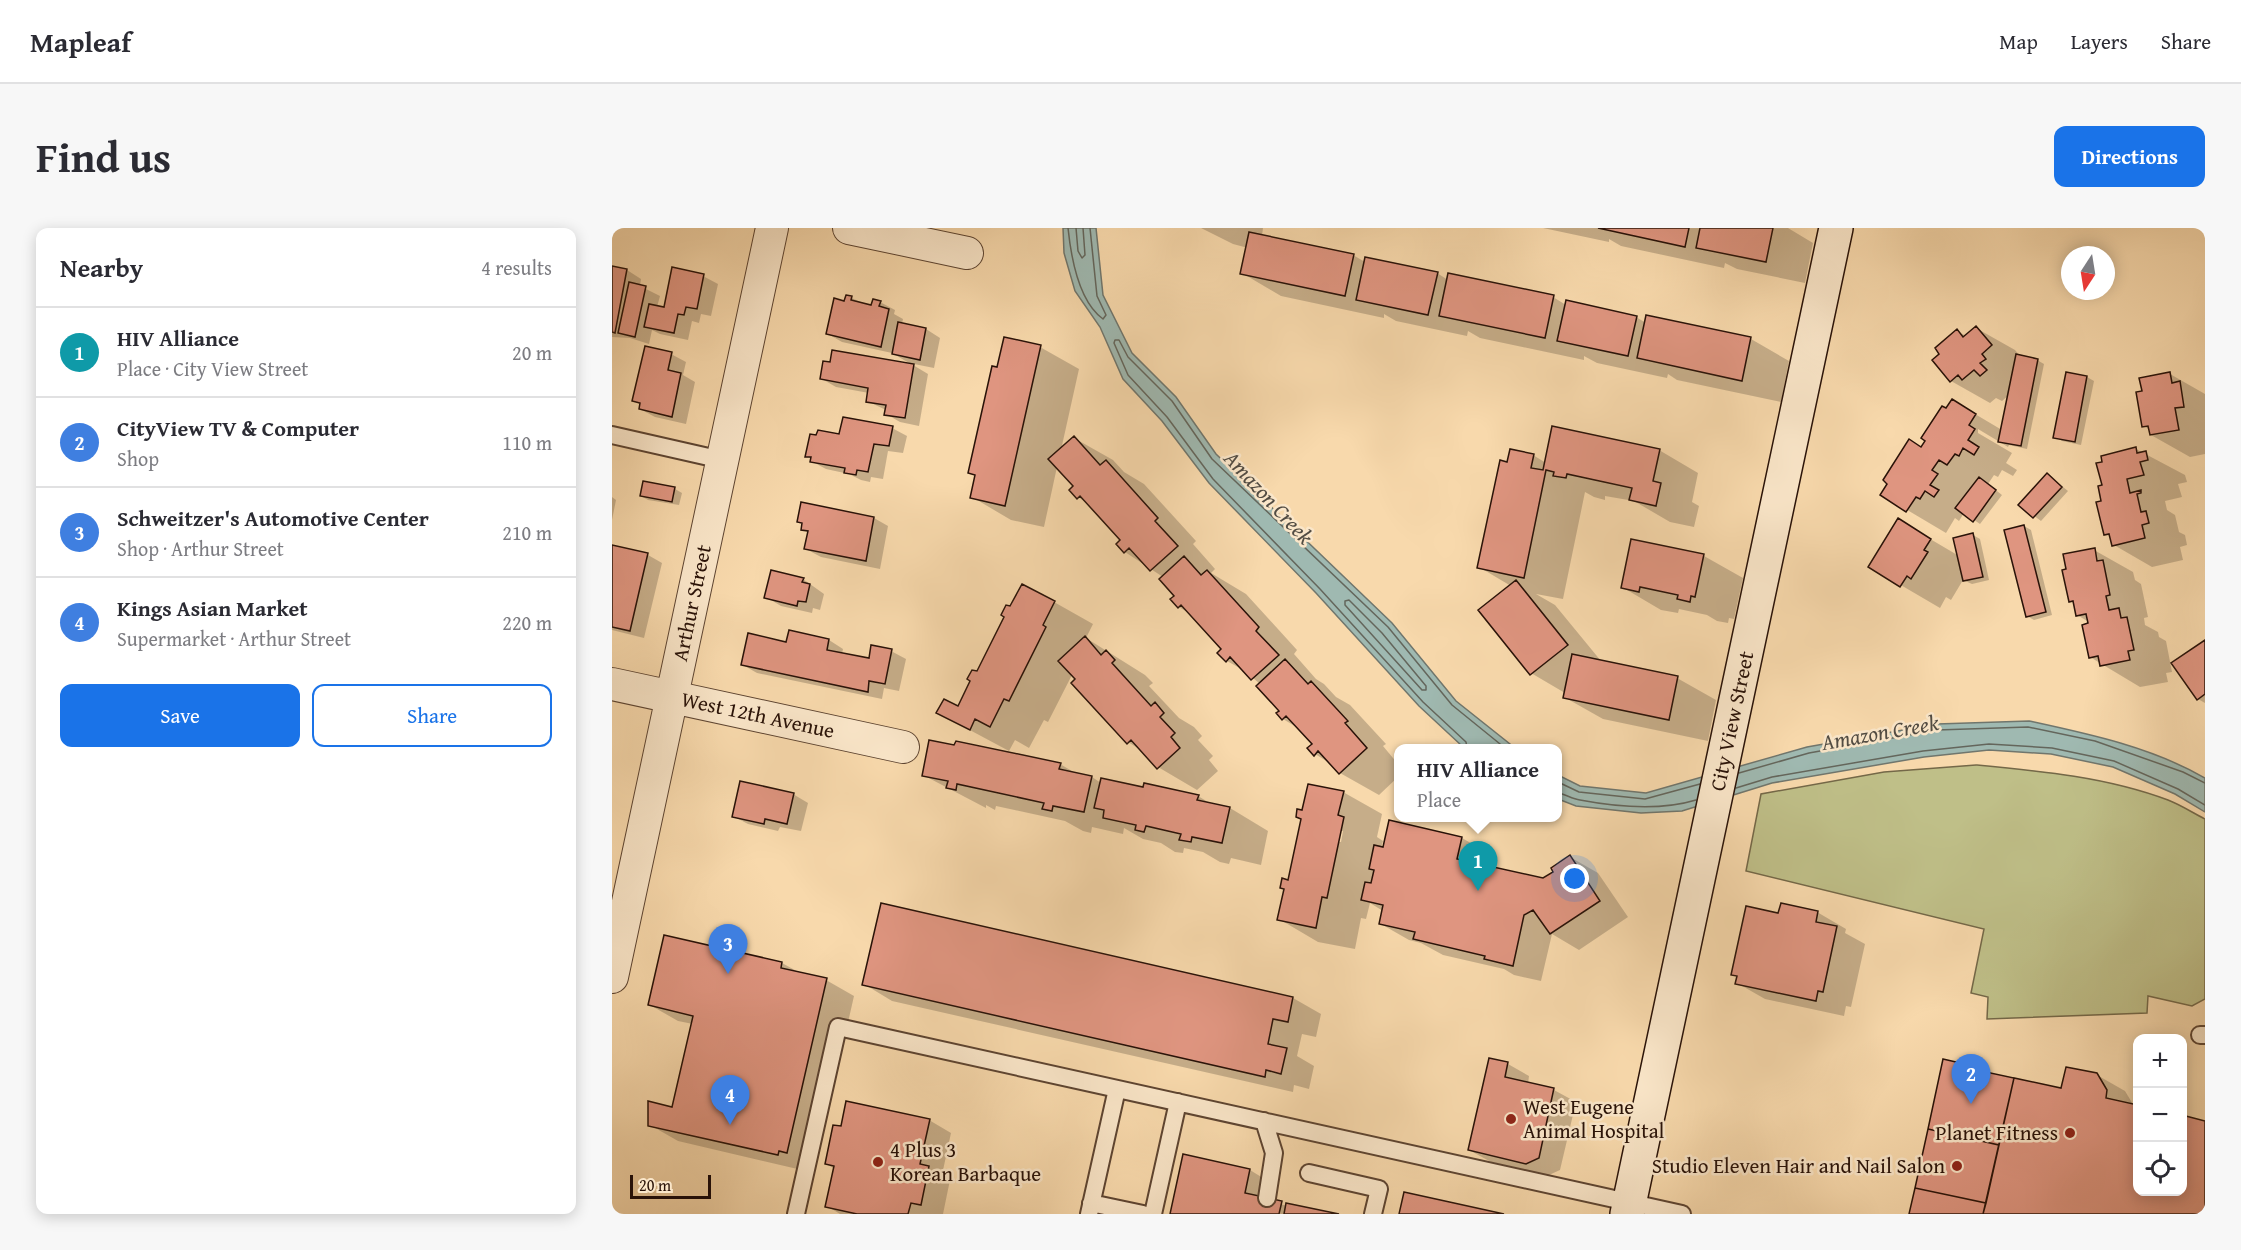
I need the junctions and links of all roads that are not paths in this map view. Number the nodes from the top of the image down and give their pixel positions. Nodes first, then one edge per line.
1 (772, 228) edge
2 (849, 228) edge
3 (1836, 228) edge
4 (967, 253) dead end
5 (612, 435) edge
6 (722, 460) junction
7 (612, 684) edge
8 (672, 697) junction
9 (903, 747) dead end
10 (616, 942) edge
11 (612, 977) edge
12 (1117, 1089) junction
13 (1178, 1102) junction
14 (1264, 1121) junction
15 (1309, 1173) dead end
16 (1267, 1198) dead end
17 (1628, 1208) edge
18 (1090, 1209) edge
19 (796, 1214) edge
20 (1143, 1214) edge
21 (1153, 1214) edge
22 (1373, 1214) edge
23 (1682, 1214) edge

1 - 6 street, Arthur Street
2 - 4 street
3 - 17 street, City View Street
5 - 6 lane
6 - 8 street, Arthur Street
7 - 8 street, West 12th Avenue
8 - 9 street, West 12th Avenue
8 - 10 street, Arthur Street
10 - 11 street, Arthur Street
12 - 13 lane
12 - 18 lane
12 - 19 lane
13 - 14 lane
13 - 21 lane
14 - 16 lane
14 - 17 lane
15 - 22 lane
17 - 23 lane
18 - 20 lane

